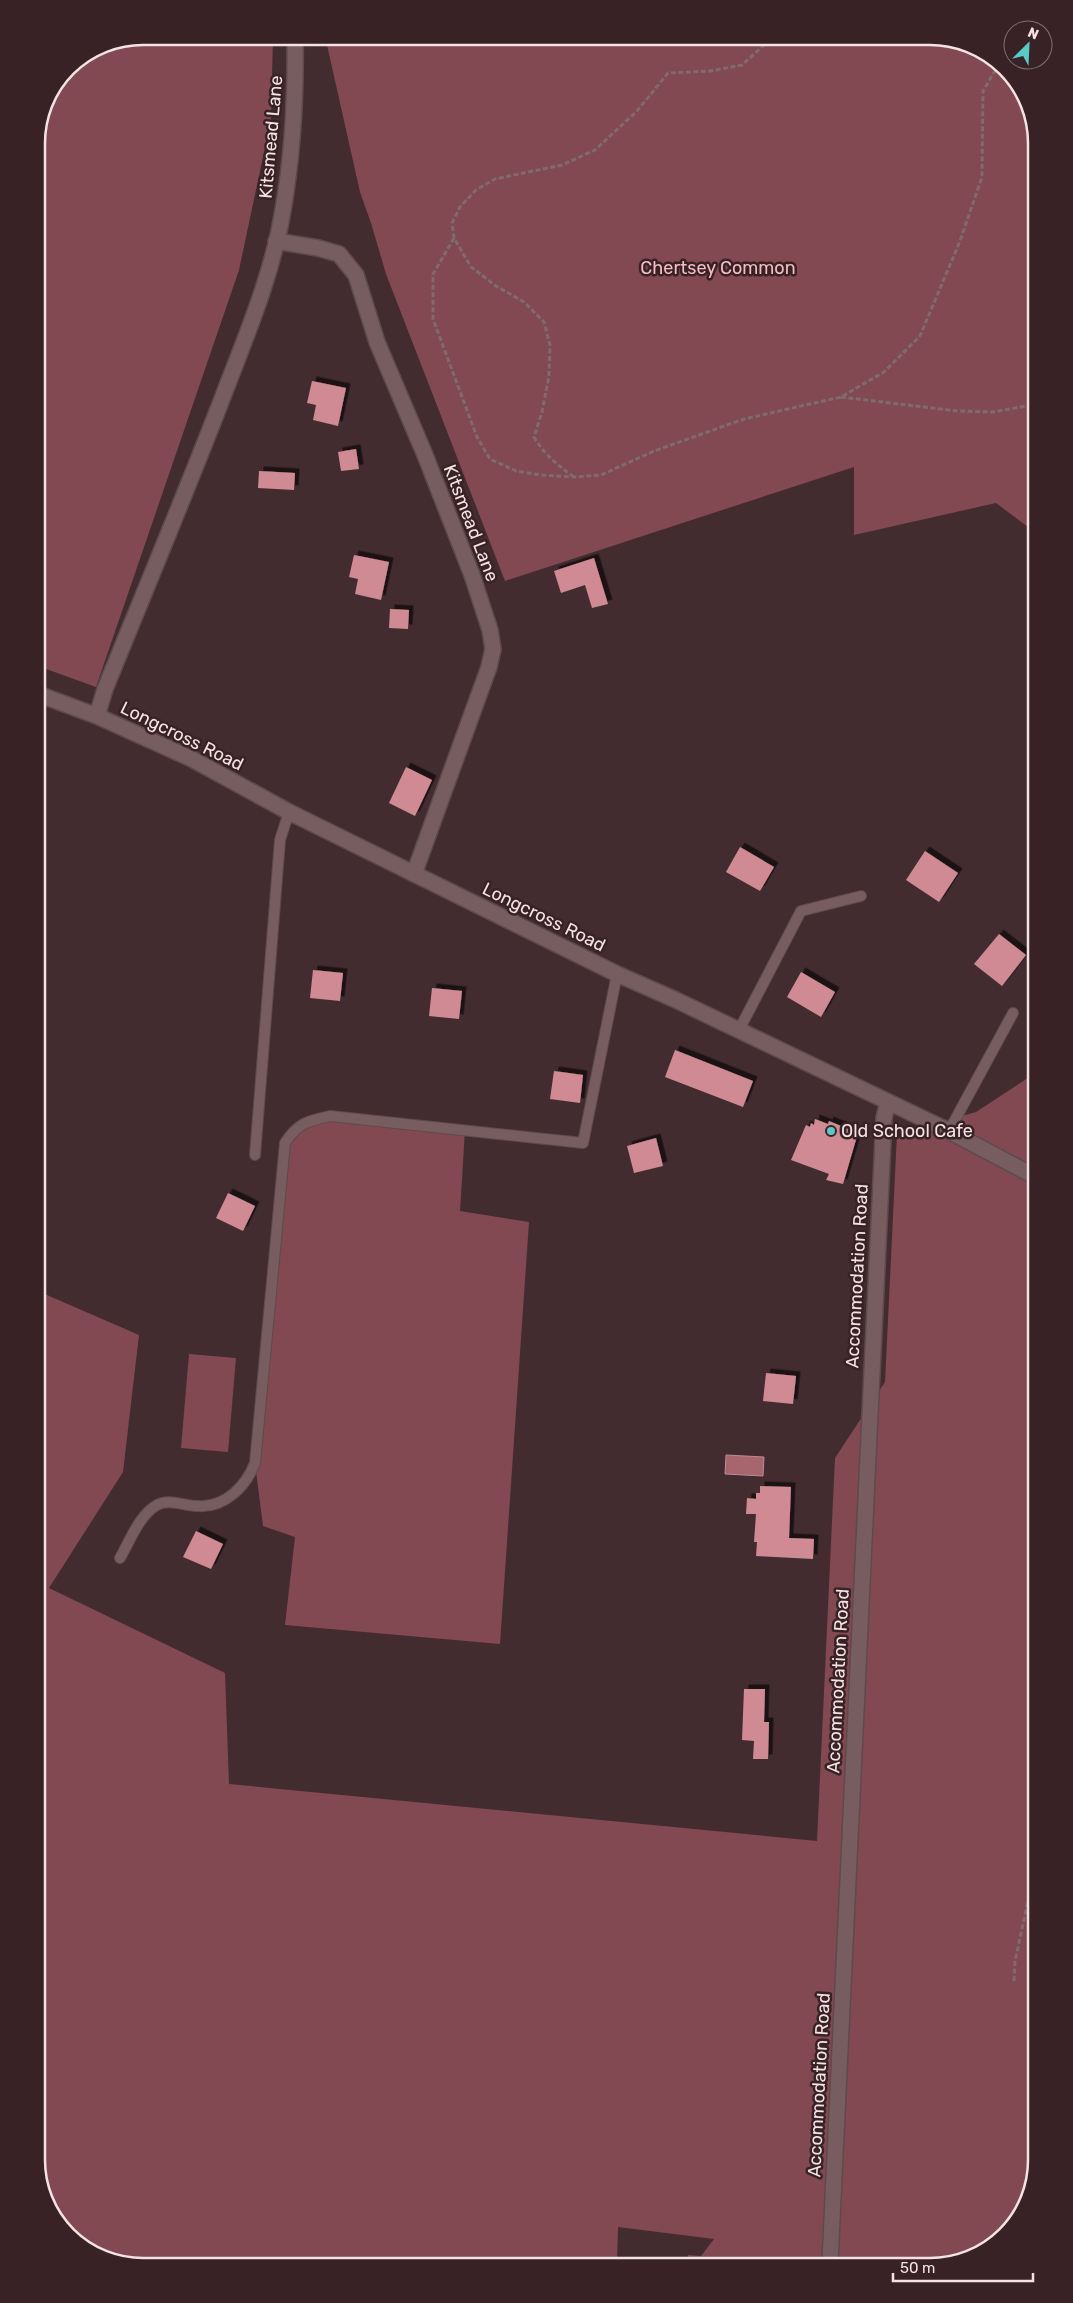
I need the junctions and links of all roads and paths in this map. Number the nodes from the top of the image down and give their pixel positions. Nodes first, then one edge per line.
1 (295, 45) edge
2 (764, 45) edge
3 (995, 70) edge
4 (454, 238) junction
5 (276, 240) junction
6 (841, 397) junction
7 (1028, 405) edge
8 (574, 477) junction
9 (45, 697) edge
10 (97, 716) junction
11 (289, 812) junction
12 (414, 874) junction
13 (861, 896) dead end
14 (618, 974) junction
15 (1013, 1013) dead end
16 (739, 1030) junction
17 (888, 1102) junction
18 (949, 1131) junction
19 (256, 1155) dead end
20 (1028, 1173) edge
21 (120, 1558) dead end
22 (1028, 1908) edge
23 (1014, 1981) dead end
24 (830, 2258) edge

1 - 5 street, Kitsmead Lane
2 - 4 path
3 - 6 path
4 - 8 path
4 - 8 path
5 - 10 street, Kitsmead Lane
5 - 12 street, Kitsmead Lane
6 - 7 path
6 - 8 path
9 - 10 street, Longcross Road
10 - 11 street, Longcross Road
11 - 12 street, Longcross Road
11 - 19 lane
12 - 14 street, Longcross Road
13 - 16 lane
14 - 16 street, Longcross Road
14 - 21 lane
15 - 18 lane
16 - 17 street, Longcross Road
17 - 18 street, Longcross Road
17 - 24 street, Accommodation Road
18 - 20 street, Longcross Road
22 - 23 path

